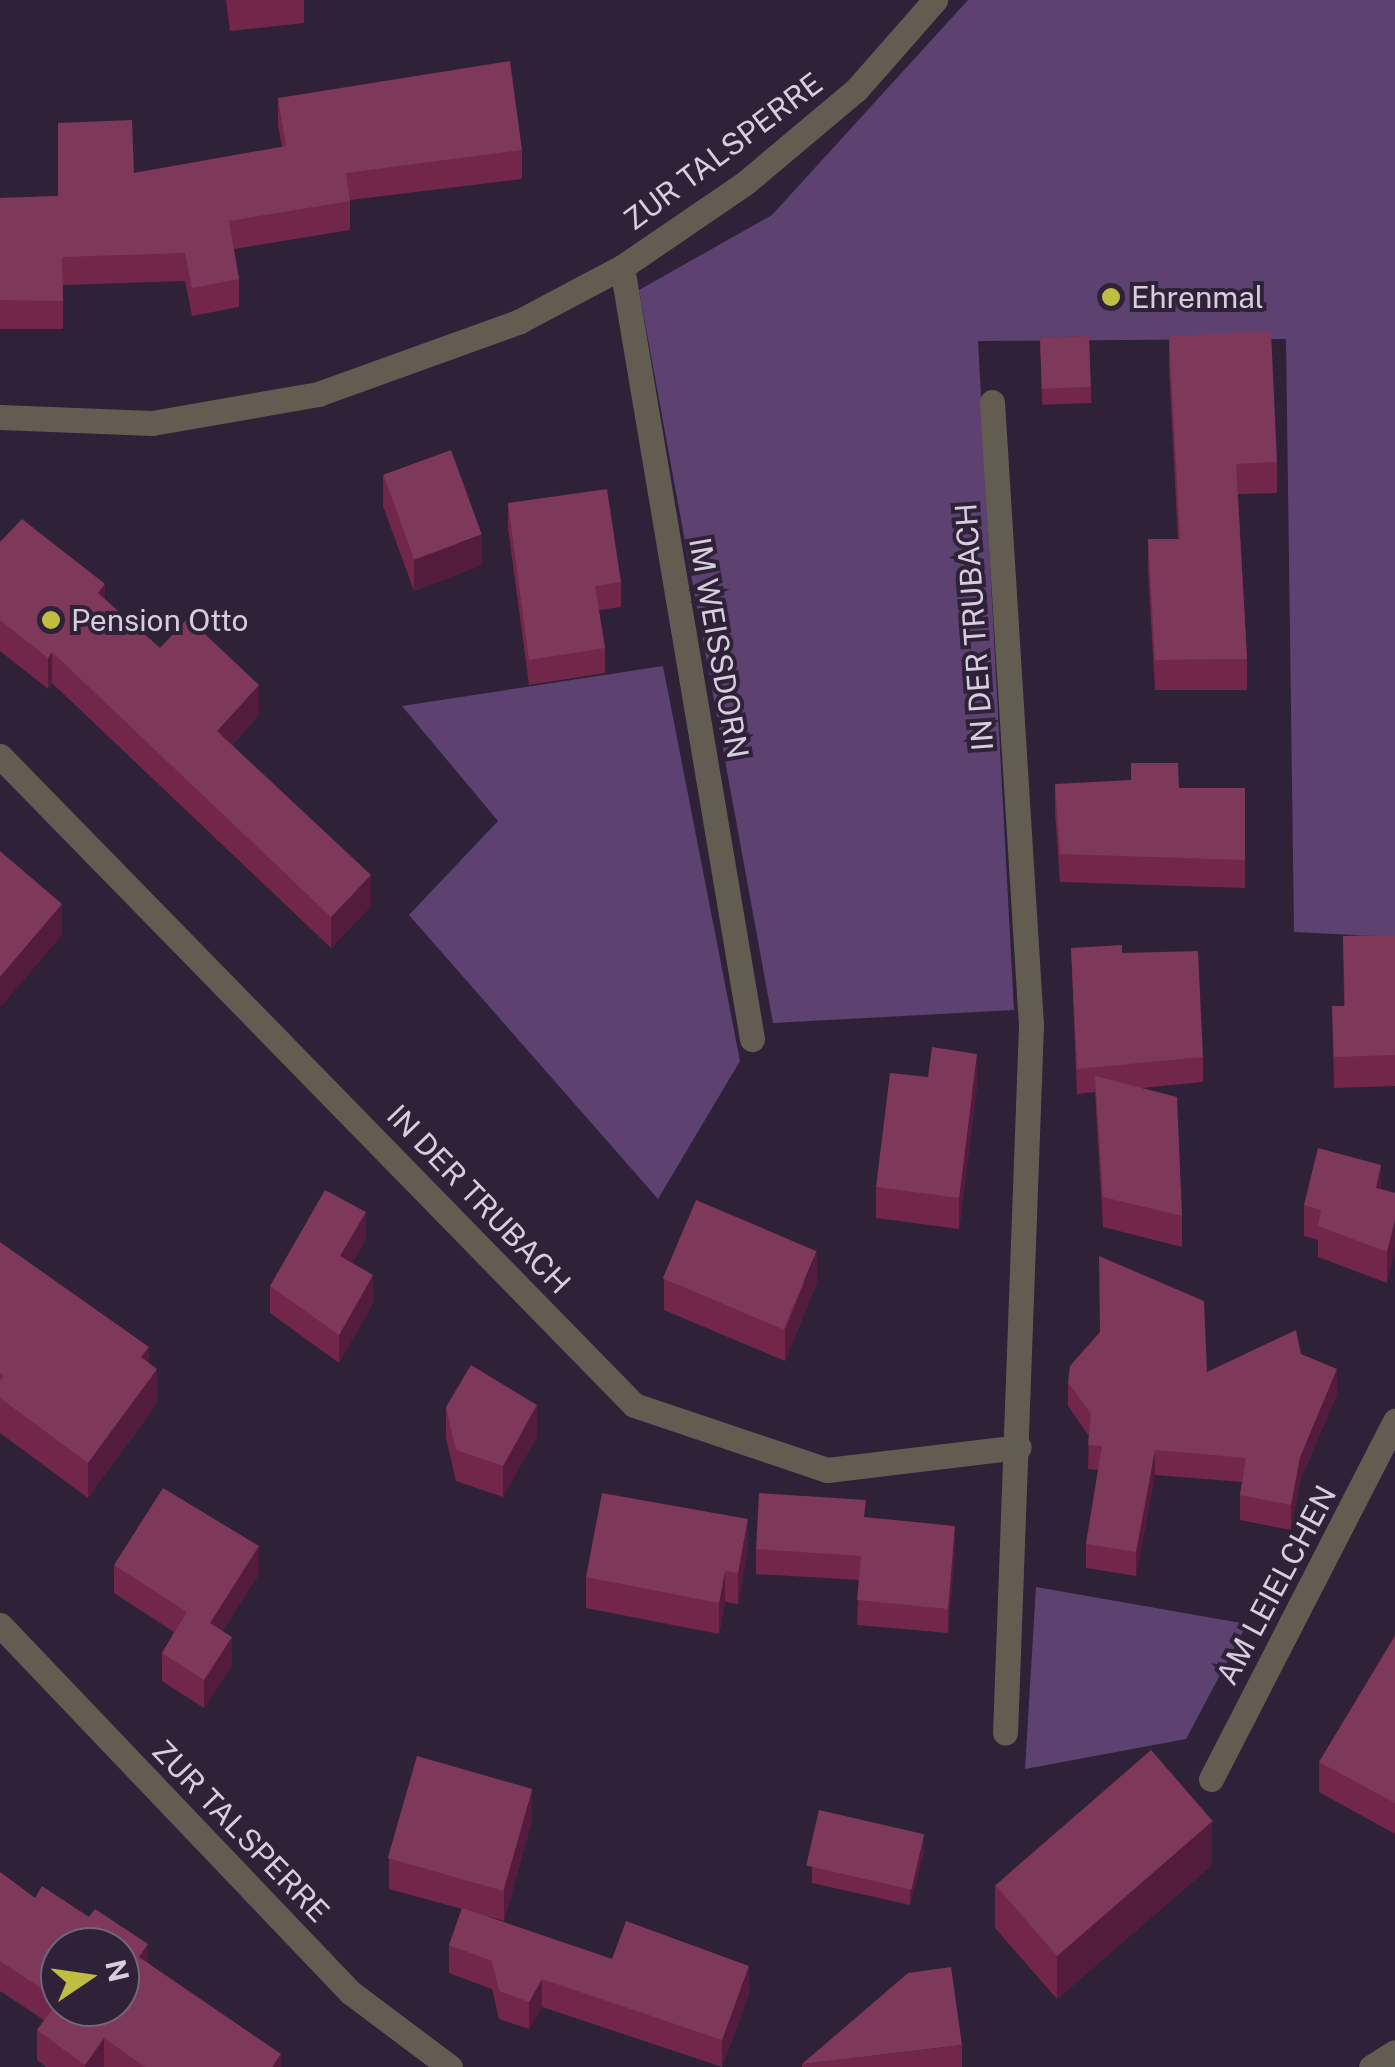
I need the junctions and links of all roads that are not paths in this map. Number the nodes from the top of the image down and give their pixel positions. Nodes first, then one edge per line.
1 (934, 0) edge
2 (622, 267) junction
3 (992, 402) dead end
4 (0, 417) edge
5 (0, 756) edge
6 (752, 1039) dead end
7 (1395, 1421) edge
8 (1019, 1447) junction
9 (0, 1625) edge
10 (1006, 1733) dead end
11 (1211, 1779) dead end
12 (1395, 2052) edge
13 (450, 2067) edge
14 (1370, 2067) edge

1 - 2 street, ZUR TALSPERRE
2 - 4 street, ZUR TALSPERRE
2 - 6 street, IM WEISSDORN
3 - 8 street, IN DER TRUBACH
5 - 8 street, IN DER TRUBACH
7 - 11 street, AM LEIELCHEN
8 - 10 street, IN DER TRUBACH
9 - 13 street, ZUR TALSPERRE
12 - 14 street

